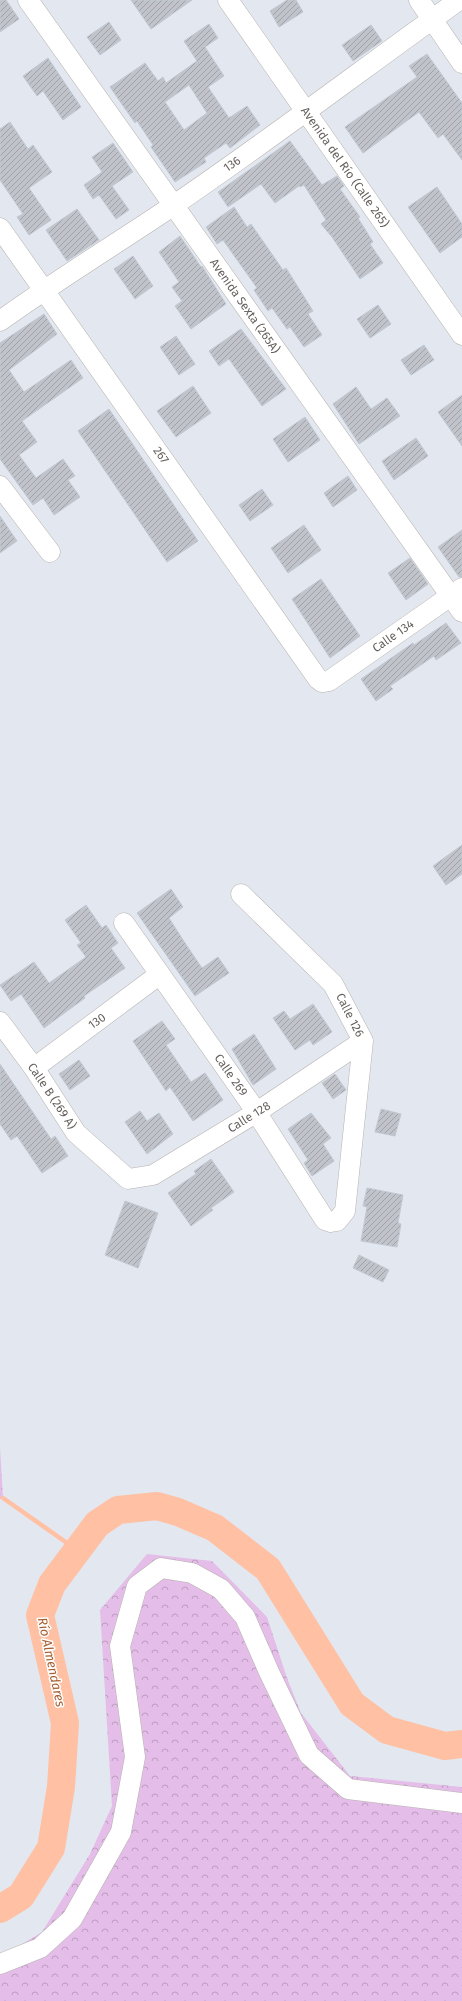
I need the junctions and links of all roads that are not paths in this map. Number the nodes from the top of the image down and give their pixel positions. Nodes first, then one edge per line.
1 (28, 0) edge
2 (228, 0) edge
3 (418, 0) edge
4 (459, 0) edge
5 (432, 19) junction
6 (462, 63) edge
7 (306, 112) junction
8 (174, 205) junction
9 (0, 228) edge
10 (43, 290) junction
11 (0, 321) edge
12 (462, 335) edge
13 (0, 486) edge
14 (50, 552) dead end
15 (456, 592) edge
16 (462, 612) edge
17 (322, 682) joint
18 (240, 894) dead end
19 (124, 923) dead end
20 (160, 974) junction
21 (0, 1022) edge
22 (363, 1041) junction
23 (34, 1068) junction
24 (257, 1112) junction
25 (128, 1179) joint
26 (337, 1221) joint
27 (462, 1803) edge
28 (0, 1964) edge

1 - 8 street, Avenida Sexta (265A)
2 - 7 street, Avenida del Río (Calle 265)
3 - 5 street
4 - 5 street, 136
5 - 6 street
5 - 7 street, 136
7 - 8 street, 136
7 - 12 street, Avenida del Río (Calle 265)
8 - 10 street, 136
8 - 15 street, Avenida Sexta (265A)
9 - 10 street, 267
10 - 11 street, 136
10 - 17 street, 267
13 - 14 street
15 - 16 street, Avenida Sexta (265A)
15 - 17 street, Calle 134
18 - 22 street, Calle 126
19 - 20 street, Calle 269
20 - 23 street, 130
20 - 24 street, Calle 269
21 - 23 street, Calle B (269 A)
22 - 24 street, Calle 128
22 - 26 street, Calle 126
23 - 25 street, Calle B (269 A)
24 - 25 street, Calle 128
24 - 26 street, Calle 269
27 - 28 street

